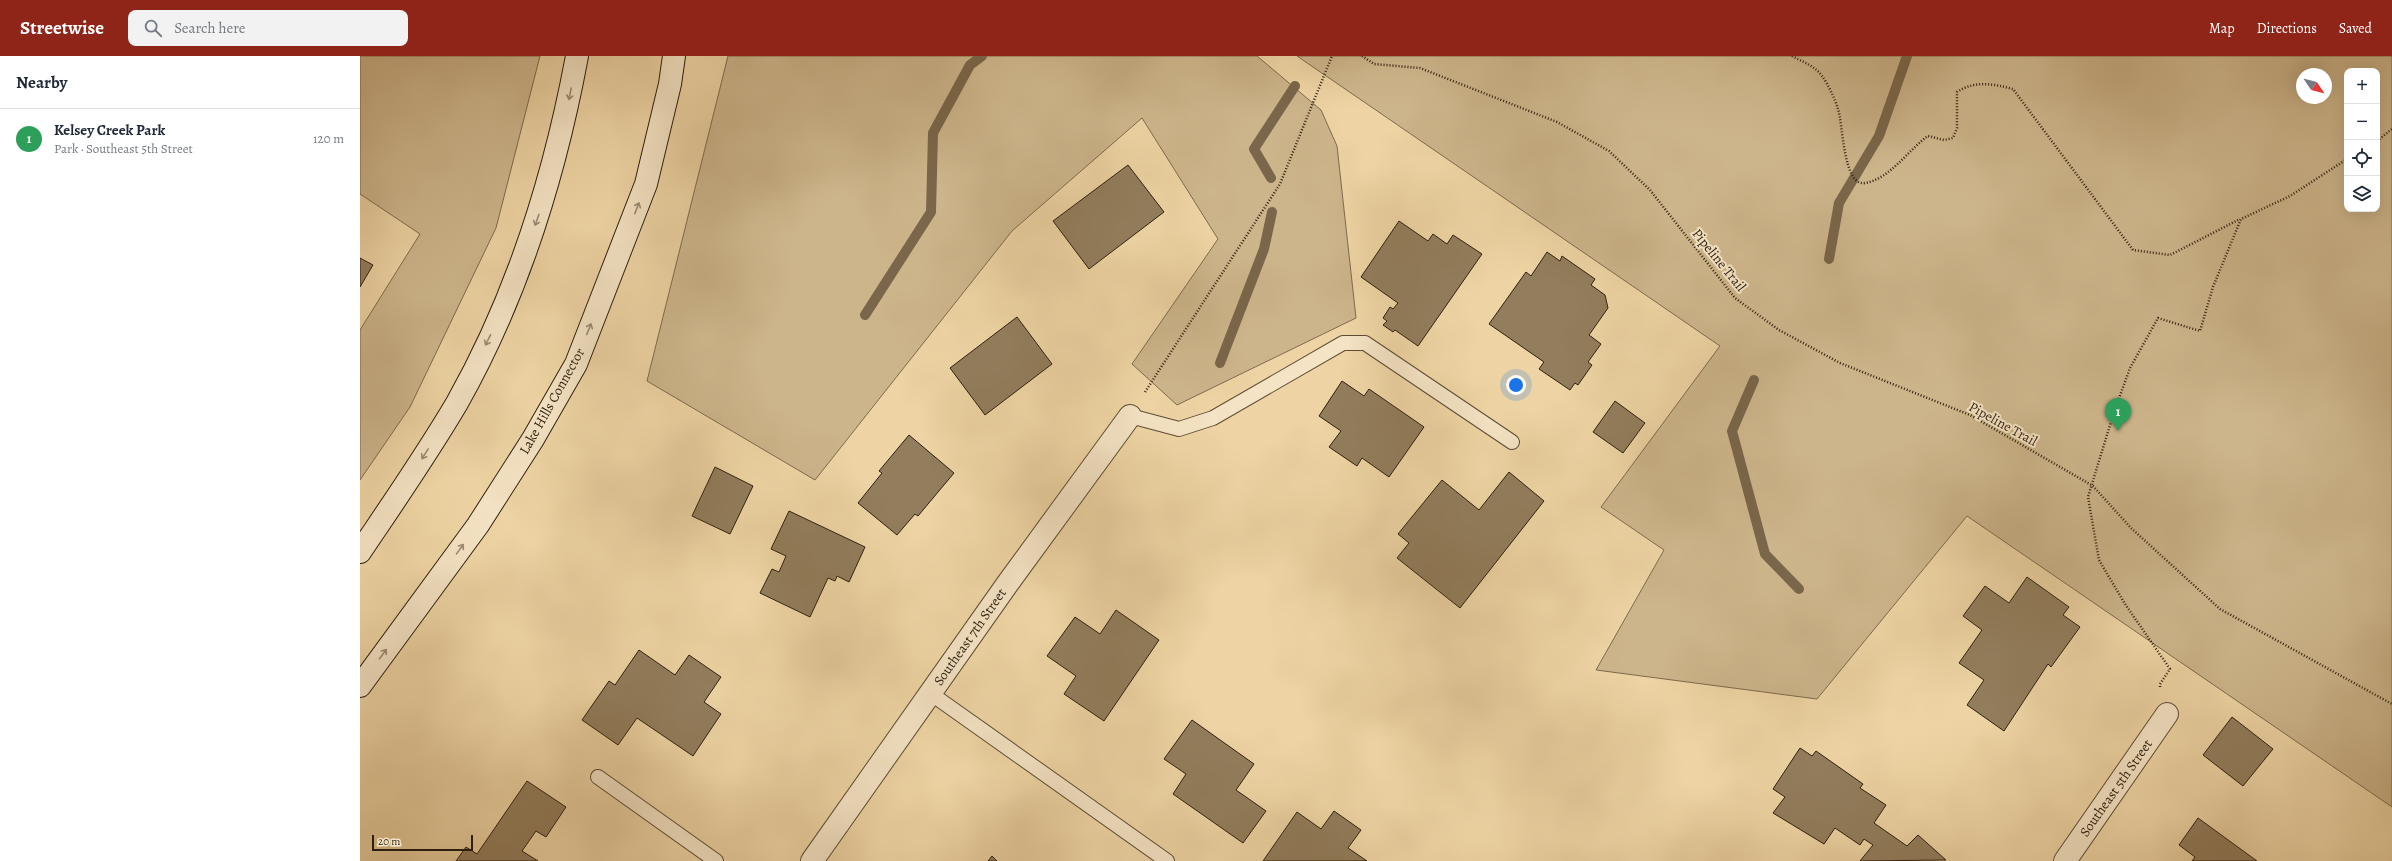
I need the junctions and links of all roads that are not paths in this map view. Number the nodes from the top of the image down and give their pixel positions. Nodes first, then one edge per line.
1 (577, 56) edge
2 (674, 56) edge
3 (1130, 416) joint
4 (1512, 442) dead end
5 (360, 552) edge
6 (360, 686) edge
7 (930, 693) junction
8 (2167, 714) road end
9 (598, 777) dead end
10 (716, 861) edge
11 (812, 861) edge
12 (1167, 861) edge
13 (2065, 861) edge

1 -> 5 main road
6 -> 2 main road, Lake Hills Connector
3 - 4 lane
3 - 7 main road, Southeast 7th Street
7 - 11 main road, Southeast 7th Street
7 - 12 lane
8 - 13 main road, Southeast 5th Street
9 - 10 lane

